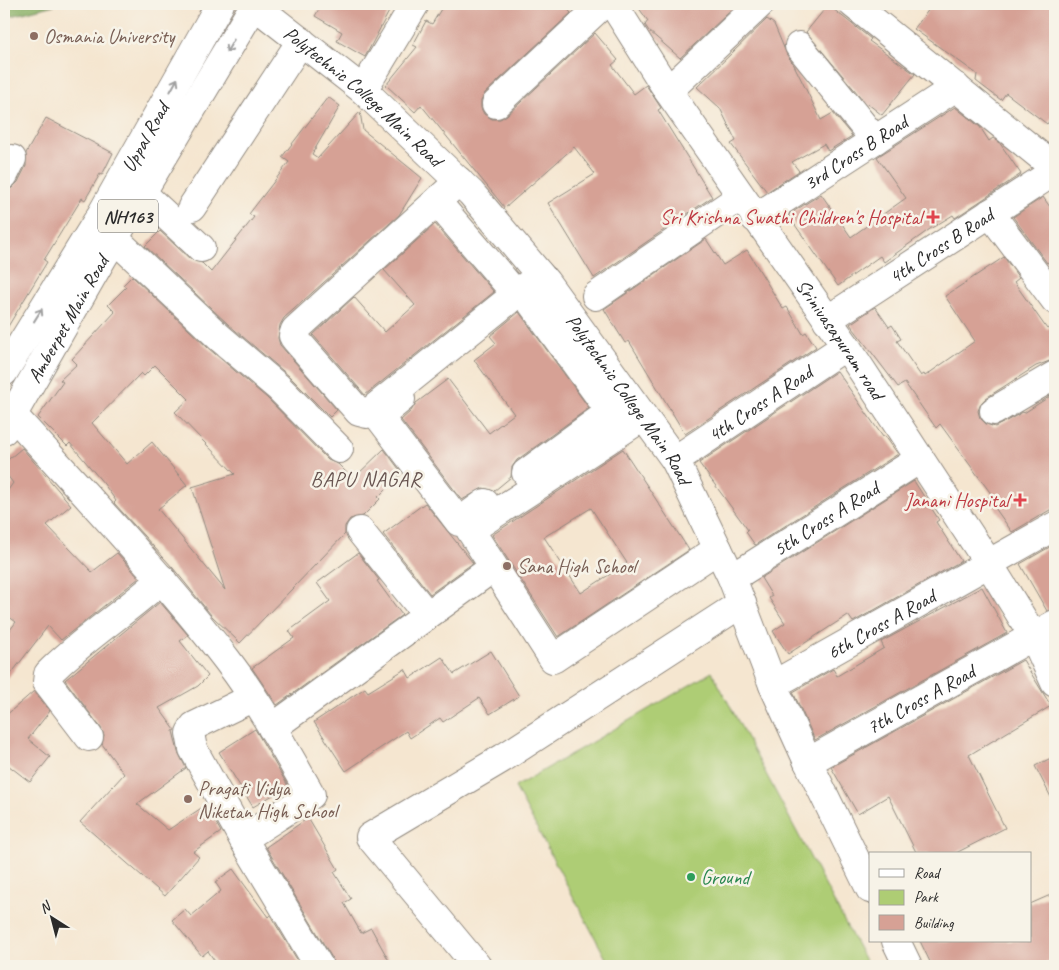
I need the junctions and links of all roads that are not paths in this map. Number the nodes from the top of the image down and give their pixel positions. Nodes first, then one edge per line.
1 (220, 4) edge
2 (254, 4) edge
3 (416, 4) edge
4 (603, 4) edge
5 (614, 4) edge
6 (760, 4) edge
7 (852, 4) edge
8 (301, 41) junction
9 (799, 46) dead end
10 (956, 87) junction
11 (363, 90) junction
12 (668, 92) junction
13 (496, 104) dead end
14 (875, 140) junction
15 (1055, 169) edge
16 (459, 181) junction
17 (142, 193) junction
18 (436, 202) junction
19 (192, 207) dead end
20 (748, 208) junction
21 (990, 213) junction
22 (114, 238) junction
23 (201, 248) dead end
24 (532, 287) junction
25 (596, 296) dead end
26 (1055, 300) edge
27 (827, 320) junction
28 (11, 344) edge
29 (846, 346) junction
30 (4, 372) edge
31 (1055, 375) edge
32 (628, 409) junction
33 (994, 411) dead end
34 (7, 418) edge
35 (339, 450) dead end
36 (920, 459) junction
37 (675, 460) junction
38 (1055, 526) edge
39 (360, 531) dead end
40 (718, 549) junction
41 (990, 564) junction
42 (483, 576) dead end
43 (732, 578) junction
44 (162, 579) junction
45 (742, 603) junction
46 (427, 615) junction
47 (1045, 631) edge
48 (1055, 682) edge
49 (773, 685) junction
50 (252, 698) junction
51 (272, 728) junction
52 (88, 737) dead end
53 (808, 762) junction
54 (243, 839) junction
55 (869, 887) edge
56 (896, 942) edge
57 (319, 966) edge
58 (477, 966) edge
59 (908, 966) edge

28 -> 1 main road, Uppal Road / NH163
2 - 8 main road, Polytechnic College Main Road
2 -> 17 main road, Amberpet Main Road / NH163
3 - 11 main road
4 - 13 main road
5 - 12 main road, Srinivasapuram road
6 - 12 main road
7 - 10 main road
8 - 11 main road, Polytechnic College Main Road
8 - 19 main road
9 - 14 main road
10 - 14 main road, 3rd Cross B Road
10 - 15 main road
11 - 16 main road, Polytechnic College Main Road
12 - 20 main road, Srinivasapuram road
14 - 20 main road, 3rd Cross B Road
15 - 21 main road, 4th Cross B Road
16 - 18 main road
16 - 24 main road, Polytechnic College Main Road
17 - 22 main road, Amberpet Main Road / NH163
17 - 23 main road
18 - 24 main road
18 - 24 main road
20 - 25 main road, 3rd Cross B Road
20 - 27 main road, Srinivasapuram road
21 - 26 main road
21 - 27 main road, 4th Cross B Road
22 - 34 main road, Amberpet Main Road / NH163
22 - 35 main road
24 - 32 main road, Polytechnic College Main Road
24 - 32 main road
27 - 29 main road, Srinivasapuram road
28 - 30 main road, Uppal Road / NH163
29 - 36 main road, Srinivasapuram road
29 - 37 main road, 4th Cross A Road
31 - 33 main road
32 - 37 main road, Polytechnic College Main Road
32 - 40 main road
34 - 44 main road
36 - 41 main road, Srinivasapuram road
36 - 43 main road, 5th Cross A Road
37 - 40 main road, Polytechnic College Main Road
38 - 41 main road
39 - 46 main road
40 - 43 main road, Polytechnic College Main Road
41 - 47 main road, Srinivasapuram road
41 - 49 main road, 6th Cross A Road
42 - 46 main road
43 - 45 main road, Polytechnic College Main Road
44 - 50 main road
44 - 52 main road
45 - 49 main road, Polytechnic College Main Road
45 - 58 main road
46 - 51 main road
47 - 48 main road, Srinivasapuram road
47 - 53 main road, 7th Cross A Road
49 - 53 main road, Polytechnic College Main Road
50 - 51 main road
50 - 54 main road
51 - 54 main road
53 - 55 main road, Polytechnic College Main Road
54 - 57 main road
56 - 59 main road

